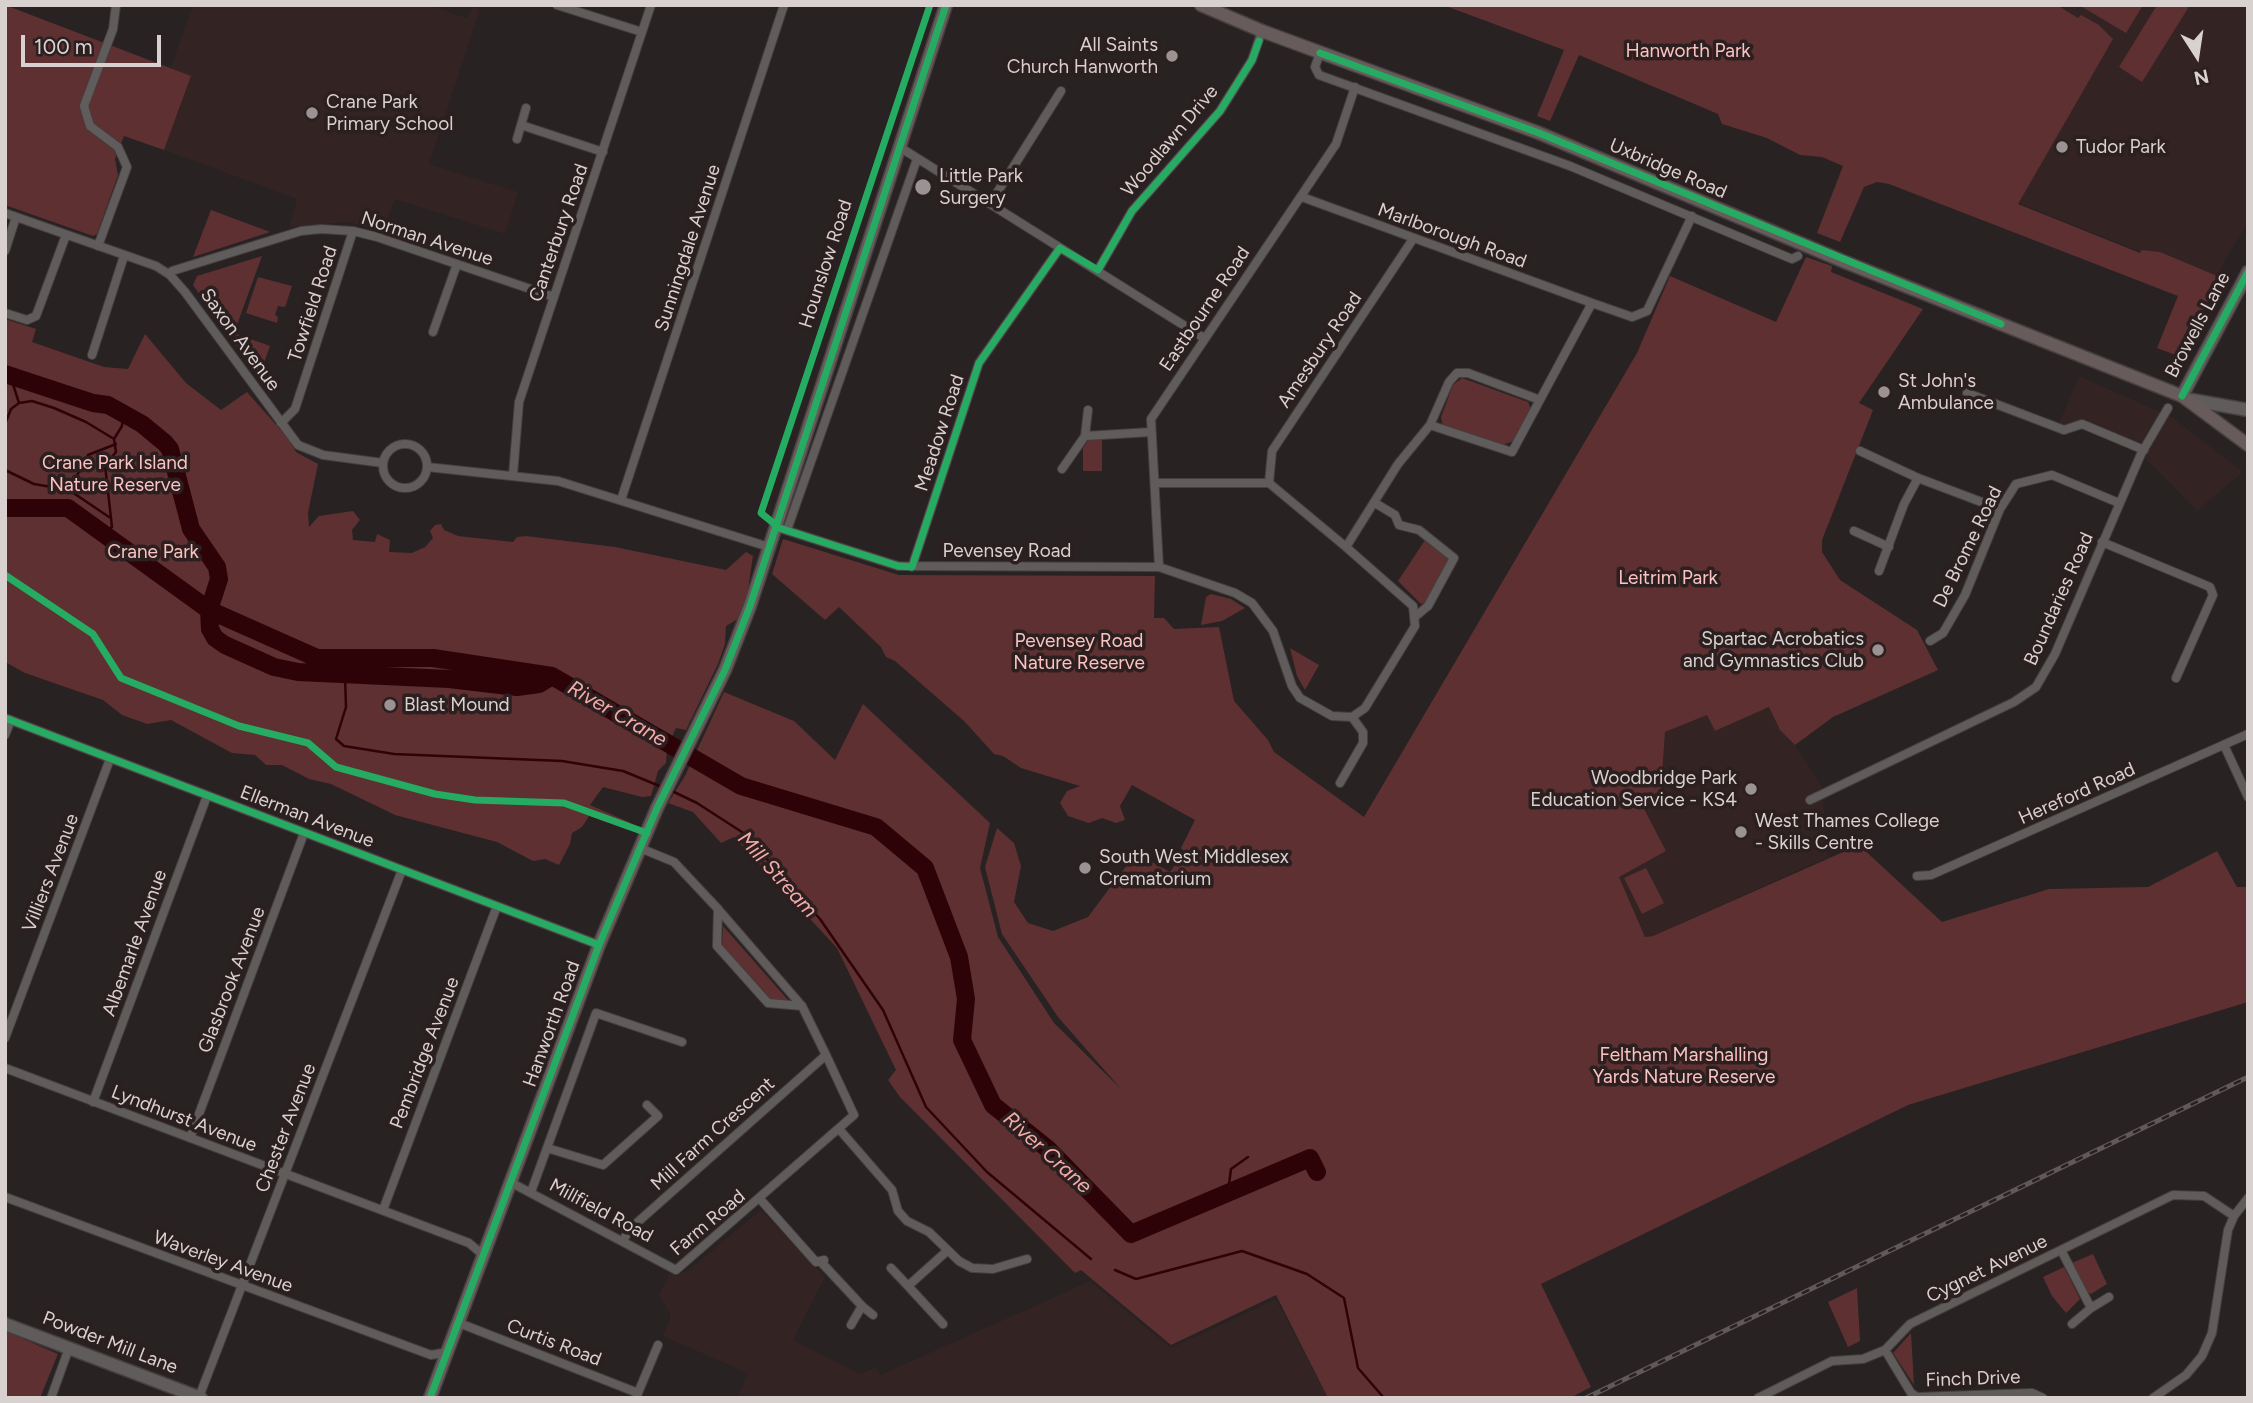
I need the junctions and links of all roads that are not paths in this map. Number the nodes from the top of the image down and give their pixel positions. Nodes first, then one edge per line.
1 (116, 5) edge
2 (557, 5) edge
3 (651, 5) edge
4 (784, 5) edge
5 (946, 5) edge
6 (1201, 5) edge
7 (642, 32) junction
8 (1262, 32) junction
9 (1320, 52) junction
10 (1354, 87) junction
11 (1061, 91) dead end
12 (526, 108) dead end
13 (521, 125) junction
14 (517, 139) dead end
15 (901, 148) junction
16 (603, 152) junction
17 (917, 159) junction
18 (1301, 197) junction
19 (990, 204) junction
20 (5, 213) edge
21 (1692, 216) junction
22 (16, 217) junction
23 (353, 231) junction
24 (66, 235) junction
25 (1413, 239) junction
26 (98, 246) junction
27 (1060, 248) junction
28 (5, 251) edge
29 (124, 256) junction
30 (1798, 256) dead end
31 (457, 264) junction
32 (1098, 270) junction
33 (2248, 272) edge
34 (170, 275) junction
35 (554, 297) junction
36 (1592, 303) junction
37 (5, 313) edge
38 (433, 332) dead end
39 (1204, 338) junction
40 (92, 355) dead end
41 (1967, 393) dead end
42 (2187, 398) junction
43 (1540, 400) junction
44 (2168, 408) dead end
45 (1088, 410) dead end
46 (2248, 410) edge
47 (281, 423) junction
48 (1430, 425) junction
49 (1151, 432) junction
50 (1085, 436) junction
51 (2247, 443) edge
52 (2144, 450) junction
53 (1860, 451) dead end
54 (1512, 452) junction
55 (1507, 461) dead end
56 (383, 463) junction
57 (427, 467) junction
58 (1062, 469) dead end
59 (513, 475) junction
60 (1918, 478) junction
61 (1155, 483) junction
62 (1269, 483) junction
63 (621, 500) junction
64 (1376, 503) junction
65 (2119, 503) junction
66 (2000, 509) junction
67 (781, 529) junction
68 (1854, 531) dead end
69 (2102, 542) junction
70 (769, 547) junction
71 (1346, 547) junction
72 (1889, 547) junction
73 (912, 567) junction
74 (1159, 567) junction
75 (1879, 570) dead end
76 (1416, 615) junction
77 (1943, 633) junction
78 (1930, 641) dead end
79 (1949, 643) dead end
80 (725, 670) joint
81 (2176, 678) dead end
82 (1352, 717) junction
83 (8, 719) edge
84 (2248, 734) edge
85 (5, 735) edge
86 (2224, 745) junction
87 (110, 759) junction
88 (1340, 783) dead end
89 (207, 796) junction
90 (2248, 797) edge
91 (1810, 800) dead end
92 (304, 833) junction
93 (640, 848) junction
94 (401, 870) junction
95 (1917, 876) dead end
96 (497, 906) junction
97 (718, 909) junction
98 (598, 945) junction
99 (802, 1006) junction
100 (5, 1038) edge
101 (682, 1042) dead end
102 (826, 1055) junction
103 (5, 1068) edge
104 (93, 1102) junction
105 (647, 1105) dead end
106 (839, 1129) junction
107 (190, 1138) junction
108 (547, 1148) junction
109 (286, 1175) junction
110 (510, 1182) junction
111 (531, 1192) junction
112 (5, 1196) edge
113 (2248, 1198) edge
114 (760, 1199) junction
115 (383, 1210) junction
116 (2234, 1216) junction
117 (489, 1240) junction
118 (623, 1240) junction
119 (469, 1243) junction
120 (2061, 1250) junction
121 (947, 1251) junction
122 (484, 1255) junction
123 (1027, 1259) dead end
124 (891, 1268) dead end
125 (676, 1270) joint
126 (240, 1285) junction
127 (908, 1286) junction
128 (2109, 1297) dead end
129 (862, 1306) junction
130 (2091, 1308) junction
131 (873, 1315) dead end
132 (459, 1323) junction
133 (5, 1324) edge
134 (943, 1324) dead end
135 (2072, 1324) dead end
136 (851, 1325) dead end
137 (658, 1345) dead end
138 (69, 1348) junction
139 (1885, 1350) junction
140 (448, 1352) junction
141 (431, 1355) junction
142 (441, 1370) junction
143 (637, 1395) edge
144 (197, 1397) edge
145 (51, 1398) edge
146 (430, 1398) edge
147 (1758, 1398) edge
148 (2043, 1398) edge
149 (2153, 1398) edge

1 - 26 street
2 - 7 street
3 - 7 street, Canterbury Road
4 - 63 street, Sunningdale Avenue
5 - 15 main road, Hounslow Road
6 - 8 main road, Uxbridge Road
7 - 16 street, Canterbury Road
8 - 9 main road, Uxbridge Road
8 - 32 street, Woodlawn Drive
9 - 10 street, Uxbridge Road
9 - 42 main road, Uxbridge Road
10 - 18 street, Eastbourne Road
10 - 21 street, Uxbridge Road
11 - 19 street
12 - 13 street
13 - 14 street
13 - 16 street
15 - 17 street
15 - 67 main road, Hounslow Road
16 - 35 street, Canterbury Road
17 - 19 street
17 - 67 street
18 - 25 street, Marlborough Road
18 - 39 street, Eastbourne Road
19 - 27 street
20 - 22 street, Saxon Avenue
21 - 30 street, Uxbridge Road
21 - 36 street, Marlborough Road
22 - 24 street, Saxon Avenue
22 - 28 street
23 - 31 street, Norman Avenue
23 - 34 street, Norman Avenue
23 - 47 street, Towfield Road
24 - 26 street, Saxon Avenue
24 - 37 street
25 - 36 street, Marlborough Road
25 - 62 street, Amesbury Road
26 - 29 street, Saxon Avenue
27 - 32 street
27 - 73 street, Meadow Road
29 - 34 street, Saxon Avenue
29 - 40 street
31 - 35 street, Norman Avenue
31 - 38 street
32 - 39 street
33 - 42 street, Browells Lane
34 - 47 street, Saxon Avenue
35 - 59 street, Canterbury Road
36 - 43 street
39 - 49 street, Eastbourne Road
41 - 52 street
42 - 46 street
42 - 51 main road, Uxbridge Road
43 - 48 street
43 - 54 street
44 - 52 street, Boundaries Road
45 - 50 street
47 - 56 street, Saxon Avenue
48 - 54 street
48 - 64 street
49 - 50 street
49 - 61 street, Eastbourne Road
50 - 58 street
52 - 65 street, Boundaries Road
53 - 60 street
54 - 55 street
56 - 57 street
56 - 57 street
57 - 59 street
59 - 63 street
60 - 66 street
60 - 72 street
61 - 62 street
61 - 74 street, Eastbourne Road
62 - 71 street
63 - 70 street
64 - 71 street
64 - 76 street
65 - 66 street, De Brome Road
65 - 69 street, Boundaries Road
66 - 77 street, De Brome Road
67 - 70 main road, Hounslow Road
67 - 73 street, Pevensey Road
68 - 72 street
69 - 81 street
69 - 91 street, Boundaries Road
70 - 80 main road, Hounslow Road
71 - 76 street
72 - 75 street
73 - 74 street, Pevensey Road
74 - 82 street, Pevensey Road
76 - 82 street
77 - 78 street, De Brome Road
77 - 79 street
80 - 93 main road, Hanworth Road
82 - 88 street
83 - 85 street
83 - 87 street, Ellerman Avenue
84 - 86 street, Hereford Road
86 - 90 street
86 - 95 street, Hereford Road
87 - 89 street, Ellerman Avenue
87 - 100 street, Villiers Avenue
89 - 92 street, Ellerman Avenue
89 - 104 street, Albemarle Avenue
92 - 94 street, Ellerman Avenue
92 - 107 street, Glasbrook Avenue
93 - 97 street
93 - 98 main road, Hanworth Road
94 - 96 street, Ellerman Avenue
94 - 109 street, Chester Avenue
96 - 98 street, Ellerman Avenue
96 - 115 street, Pembridge Avenue
97 - 99 street
97 - 99 street
98 - 110 main road, Hanworth Road
99 - 102 street
101 - 108 street, Hanworth Road
102 - 106 street, Farm Road
102 - 118 street, Mill Farm Crescent
103 - 104 street, Lyndhurst Avenue
104 - 107 street, Lyndhurst Avenue
105 - 108 street
106 - 114 street, Farm Road
106 - 121 street
107 - 109 street, Lyndhurst Avenue
108 - 111 street, Hanworth Road
109 - 115 street, Lyndhurst Avenue
109 - 126 street, Chester Avenue
110 - 111 street, Millfield Road
110 - 117 main road, Hanworth Road
111 - 118 street, Millfield Road
112 - 126 street, Waverley Avenue
113 - 116 street
114 - 125 street, Farm Road
114 - 129 street, Farm Road
115 - 119 street, Lyndhurst Avenue
116 - 120 street, Cygnet Avenue
116 - 149 street
117 - 119 street, Lyndhurst Avenue
117 - 122 main road, Hanworth Road
118 - 125 street, Millfield Road
119 - 122 street, Lyndhurst Avenue
120 - 130 street
120 - 139 street, Cygnet Avenue
121 - 123 street
121 - 127 street
122 - 132 main road, Hanworth Road
124 - 127 street
126 - 141 street, Waverley Avenue
126 - 144 street, Chester Avenue
127 - 134 street
128 - 130 street
129 - 131 street, Farm Road
129 - 136 street
130 - 135 street
132 - 140 main road, Hanworth Road
132 - 143 street, Curtis Road
133 - 138 street, Powder Mill Lane
137 - 143 street, Curtis Road
138 - 144 street, Powder Mill Lane
138 - 145 street
139 - 147 street, Cygnet Avenue
139 - 148 street, Finch Drive
140 - 141 street
140 - 142 main road, Hanworth Road
141 - 142 street
142 - 146 main road, Hanworth Road

